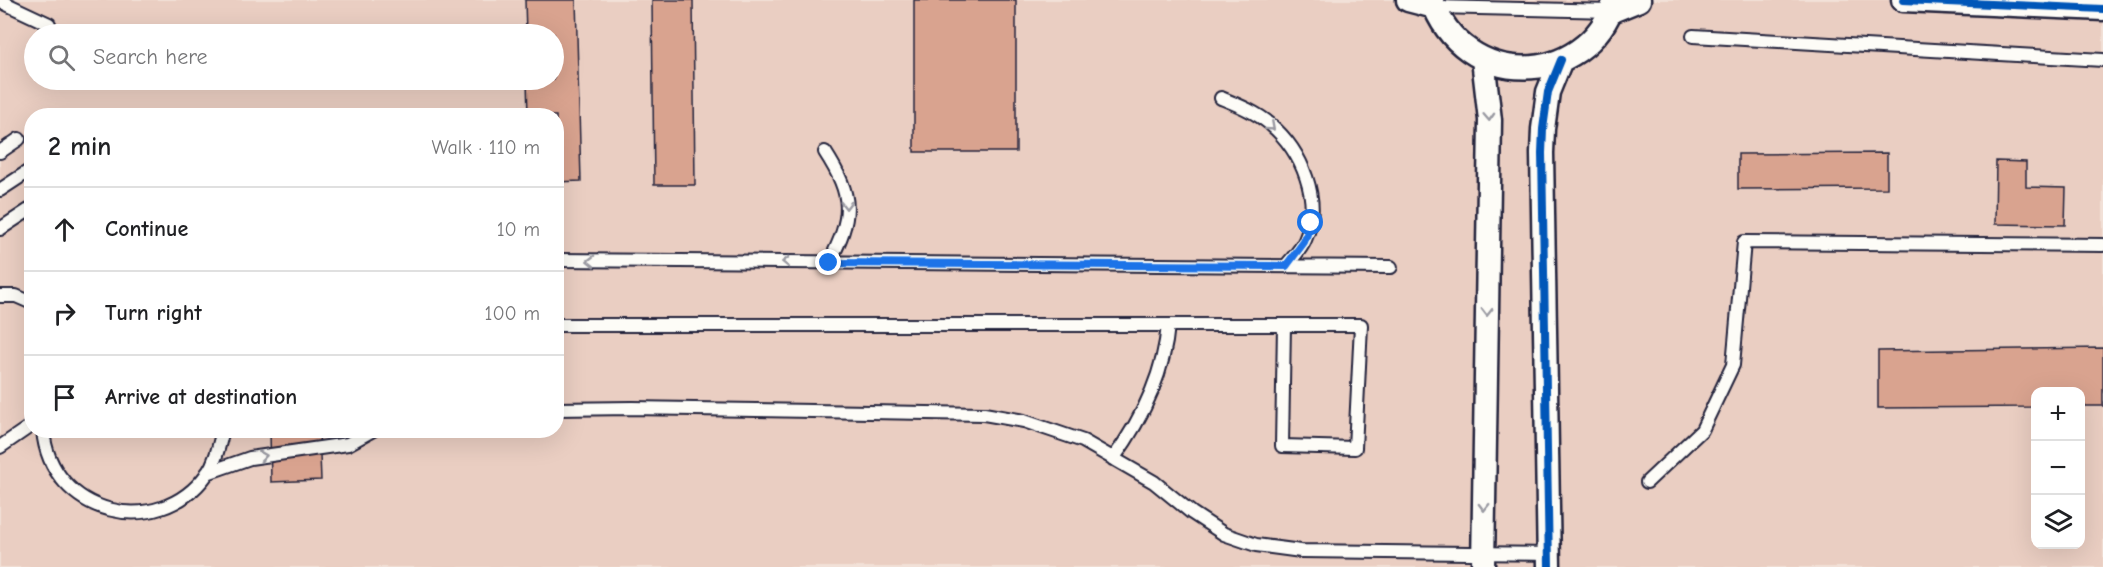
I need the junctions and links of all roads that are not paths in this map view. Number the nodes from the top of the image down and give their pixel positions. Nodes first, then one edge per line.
1 (1408, 0) edge
2 (1639, 0) edge
3 (1903, 0) edge
4 (0, 1) edge
5 (1433, 3) edge
6 (1614, 5) edge
7 (2103, 9) edge
8 (49, 24) dead end
9 (1693, 36) dead end
10 (1483, 59) junction
11 (1561, 60) junction
12 (2103, 60) edge
13 (1221, 98) dead end
14 (19, 139) dead end
15 (0, 152) edge
16 (825, 152) dead end
17 (24, 174) edge
18 (0, 190) edge
19 (24, 213) edge
20 (0, 229) edge
21 (2103, 245) edge
22 (564, 260) edge
23 (829, 263) junction
24 (1286, 266) junction
25 (1391, 267) dead end
26 (0, 296) edge
27 (24, 300) edge
28 (1168, 325) junction
29 (1284, 325) junction
30 (564, 326) edge
31 (564, 409) edge
32 (24, 430) edge
33 (44, 438) edge
34 (221, 438) edge
35 (359, 438) edge
36 (0, 447) edge
37 (1113, 459) junction
38 (207, 473) junction
39 (1647, 482) dead end
40 (1483, 559) edge
41 (1550, 560) edge

1 - 5 street
2 - 6 street
3 - 7 street
4 - 8 lane
5 - 6 lane
5 - 10 street
6 - 11 street
9 - 12 lane
10 - 11 street
10 -> 40 street
11 - 41 street
13 -> 24 lane
14 - 15 lane
16 -> 23 lane
17 - 18 lane
19 - 20 lane
21 - 39 lane
23 -> 22 lane
23 - 24 lane
24 - 25 lane
26 - 27 lane
28 - 29 lane
28 - 30 lane
28 - 37 lane
29 - 29 lane
31 - 37 lane
32 - 36 lane
33 - 38 lane
34 - 38 lane
38 -> 35 lane
37 - 40 lane
40 - 41 lane

